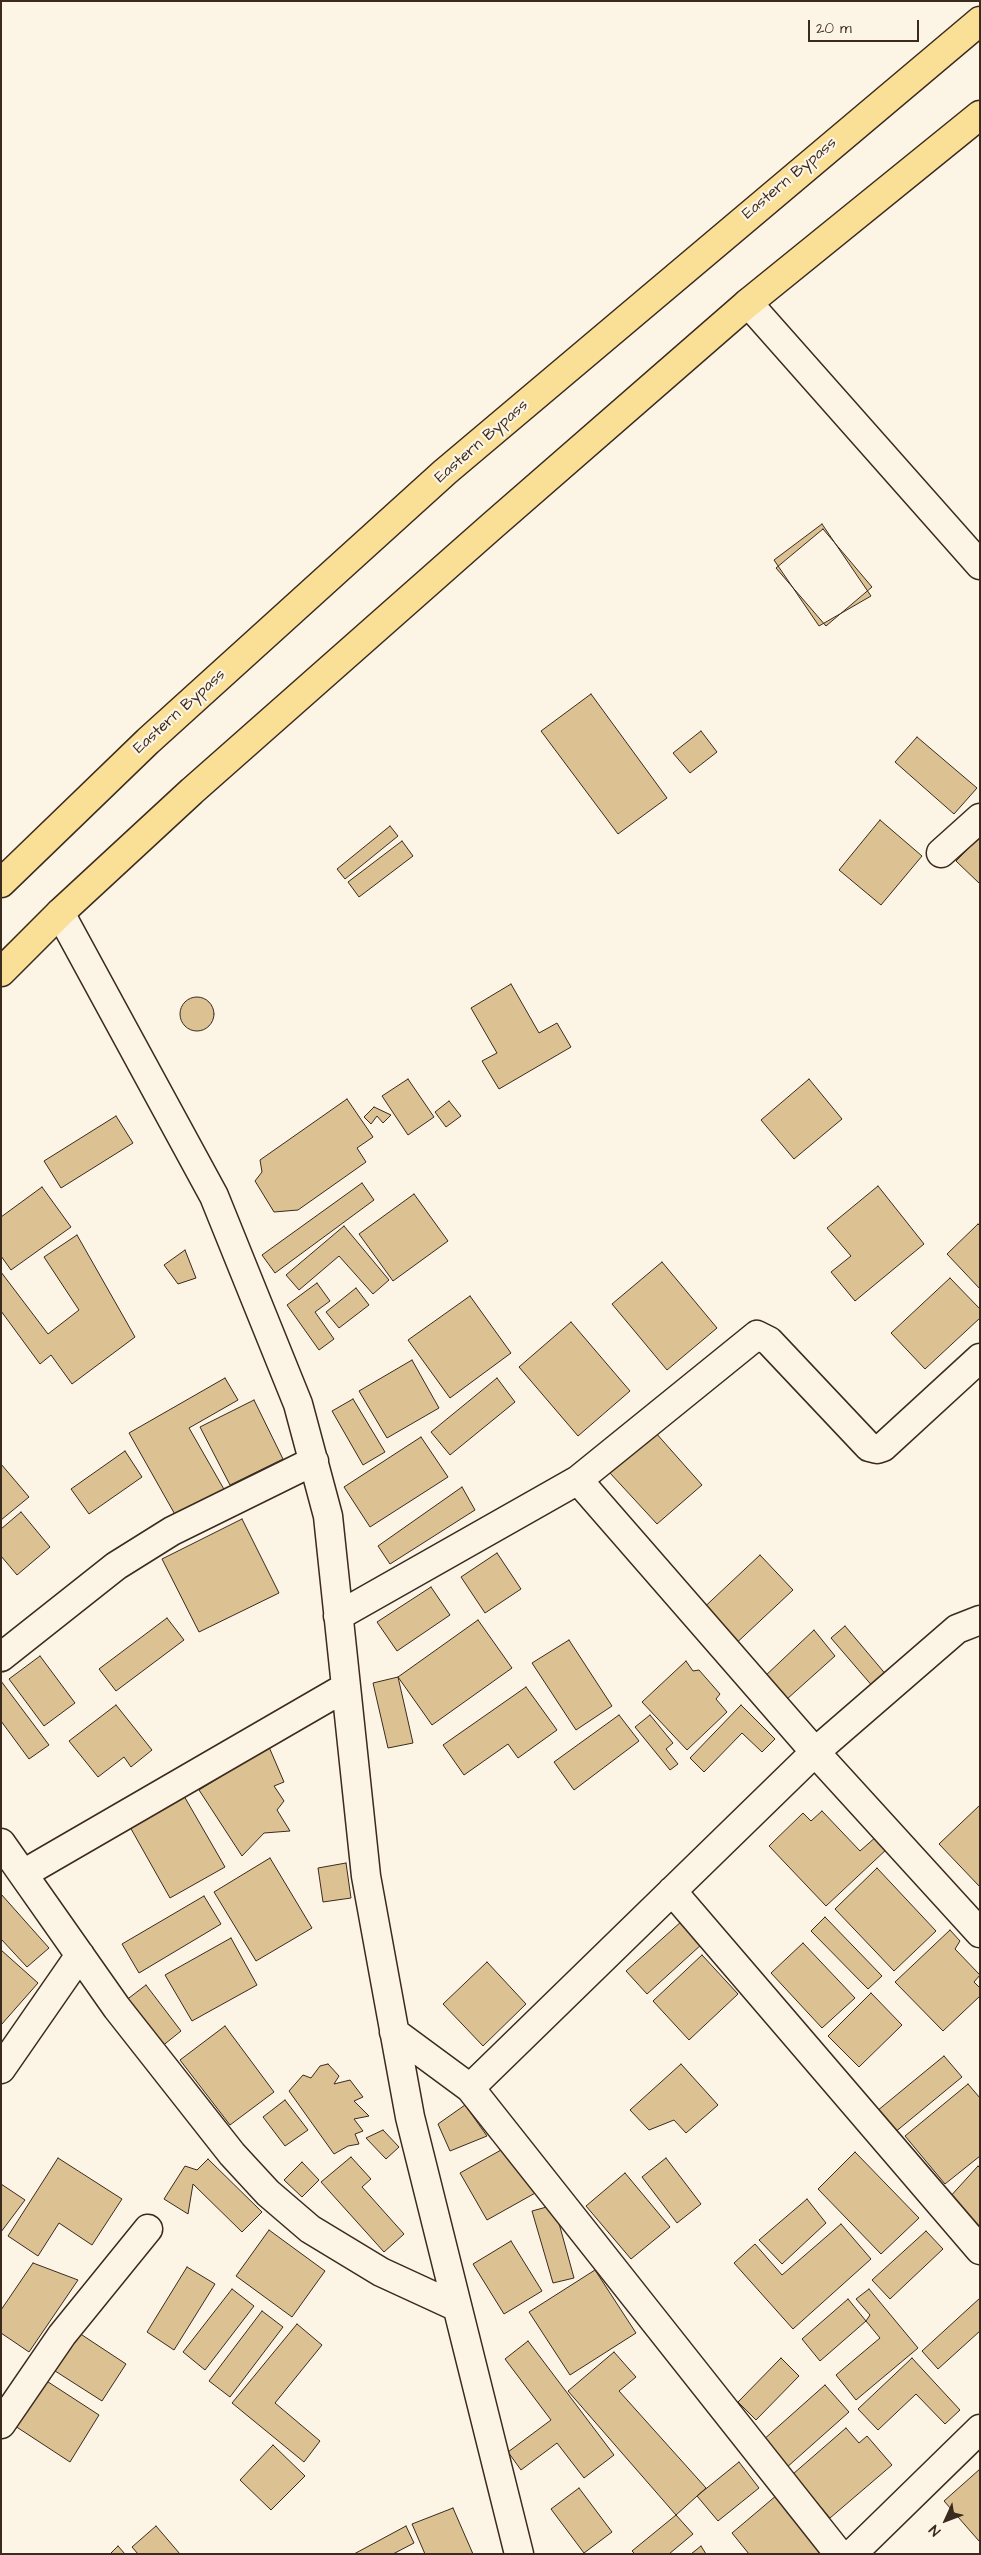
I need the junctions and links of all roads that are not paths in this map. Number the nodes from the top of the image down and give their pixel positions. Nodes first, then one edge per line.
1 (980, 21) edge
2 (980, 115) edge
3 (748, 303) junction
4 (980, 565) edge
5 (980, 818) edge
6 (941, 853) dead end
7 (1, 883) edge
8 (60, 913) junction
9 (1, 972) edge
10 (980, 1358) edge
11 (314, 1461) junction
12 (578, 1480) junction
13 (338, 1616) junction
14 (979, 1621) edge
15 (1, 1656) edge
16 (346, 1687) junction
17 (815, 1752) junction
18 (1, 1843) edge
19 (23, 1874) junction
20 (672, 1890) junction
21 (980, 1933) edge
22 (80, 1955) junction
23 (394, 2032) junction
24 (1, 2069) edge
25 (470, 2088) junction
26 (148, 2229) dead end
27 (980, 2250) edge
28 (457, 2308) junction
29 (1, 2424) edge
30 (980, 2429) edge
31 (519, 2554) edge
32 (840, 2554) edge
33 (852, 2554) edge

1 - 7 main road, Eastern Bypass
2 - 3 main road
3 - 4 street
3 - 8 main road
5 - 6 street
8 - 9 main road
8 - 11 street
10 - 12 street
11 - 13 street
11 - 15 street
12 - 13 street
12 - 17 street
13 - 16 street
14 - 17 street
16 - 19 street
16 - 23 street
17 - 20 street
17 - 21 street
18 - 19 street
19 - 22 street
20 - 25 street
20 - 27 street
22 - 24 street
22 - 28 street
23 - 25 street
23 - 28 street
25 - 32 street
26 - 29 street
28 - 31 street
30 - 33 street

